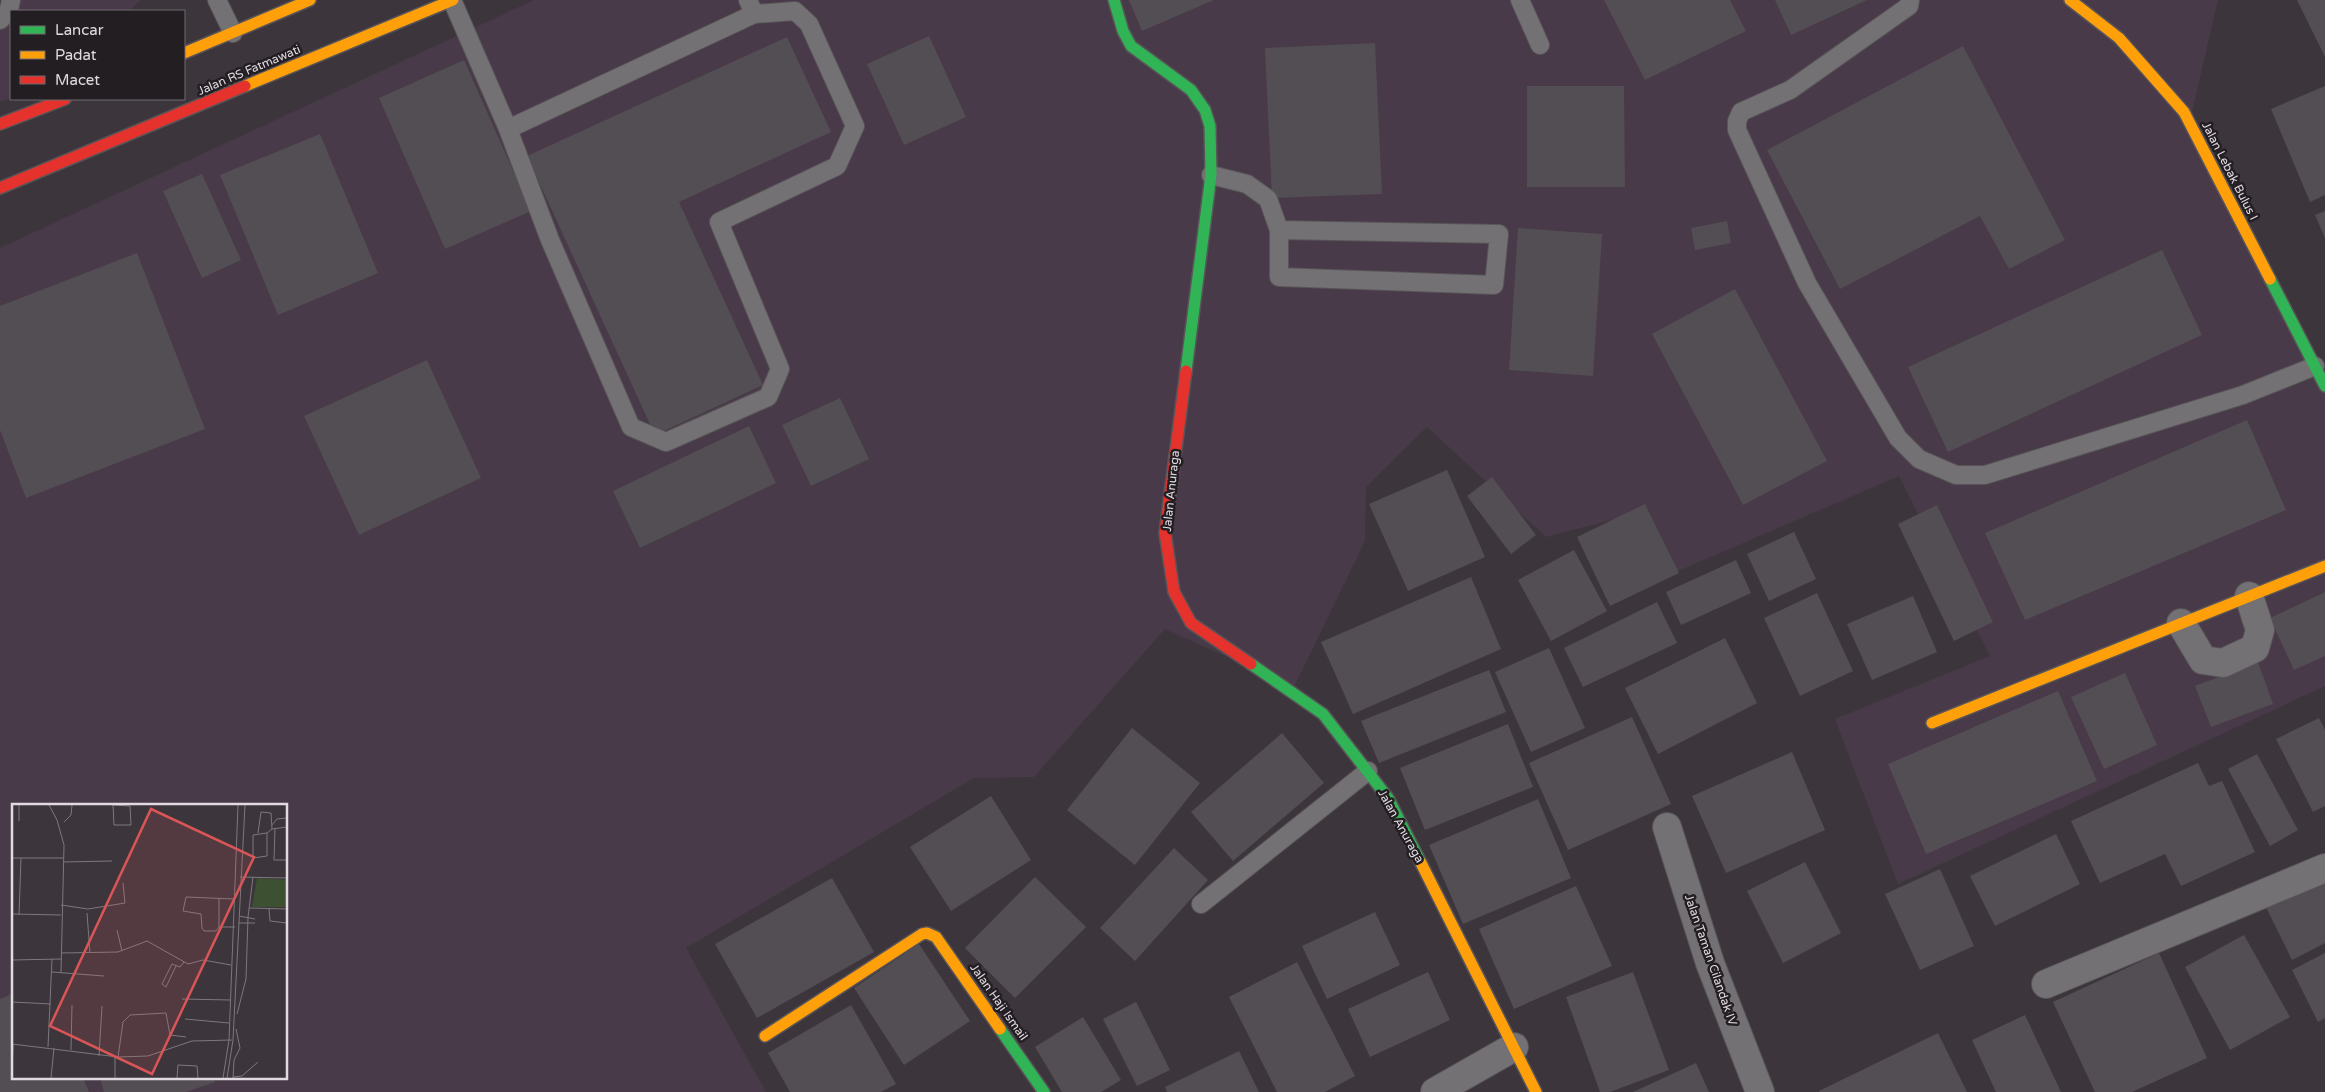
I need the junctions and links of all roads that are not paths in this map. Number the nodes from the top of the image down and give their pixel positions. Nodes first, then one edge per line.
1 (11, 0) edge
2 (217, 0) edge
3 (310, 0) edge
4 (452, 0) edge
5 (1114, 0) edge
6 (1520, 0) edge
7 (1910, 0) edge
8 (2070, 0) edge
9 (751, 7) edge
10 (0, 20) edge
11 (233, 33) junction
12 (1540, 45) dead end
13 (185, 53) edge
14 (62, 100) edge
15 (0, 124) edge
16 (508, 129) junction
17 (1211, 175) junction
18 (0, 188) edge
19 (1279, 230) junction
20 (2315, 366) junction
21 (2325, 386) edge
22 (2325, 566) edge
23 (2249, 596) junction
24 (2181, 623) junction
25 (1932, 724) dead end
26 (1368, 771) junction
27 (1667, 827) dead end
28 (2325, 868) edge
29 (1201, 904) dead end
30 (2046, 984) dead end
31 (765, 1036) dead end
32 (1514, 1047) junction
33 (1044, 1092) edge
34 (1435, 1092) edge
35 (1536, 1092) edge
36 (1760, 1092) edge

1 - 10 lane
2 - 11 lane
3 - 11 street
4 - 16 lane
4 - 18 street, Jalan RS Fatmawati
5 - 17 street, Jalan Anuraga
6 - 12 lane
7 - 20 lane
8 - 20 street, Jalan Lebak Bulus I
9 - 16 lane
9 - 16 lane
11 - 13 street
14 - 15 street
17 - 19 lane
17 - 26 street, Jalan Anuraga
19 - 19 lane
20 - 21 street, Jalan Lebak Bulus I
22 - 23 street
23 - 24 street
23 - 24 street
24 - 25 street
26 - 29 lane
26 - 32 street, Jalan Anuraga
27 - 36 street, Jalan Taman Cilandak IV
28 - 30 street
31 - 33 street, Jalan Haji Ismail
32 - 34 street
32 - 35 street, Jalan Anuraga

